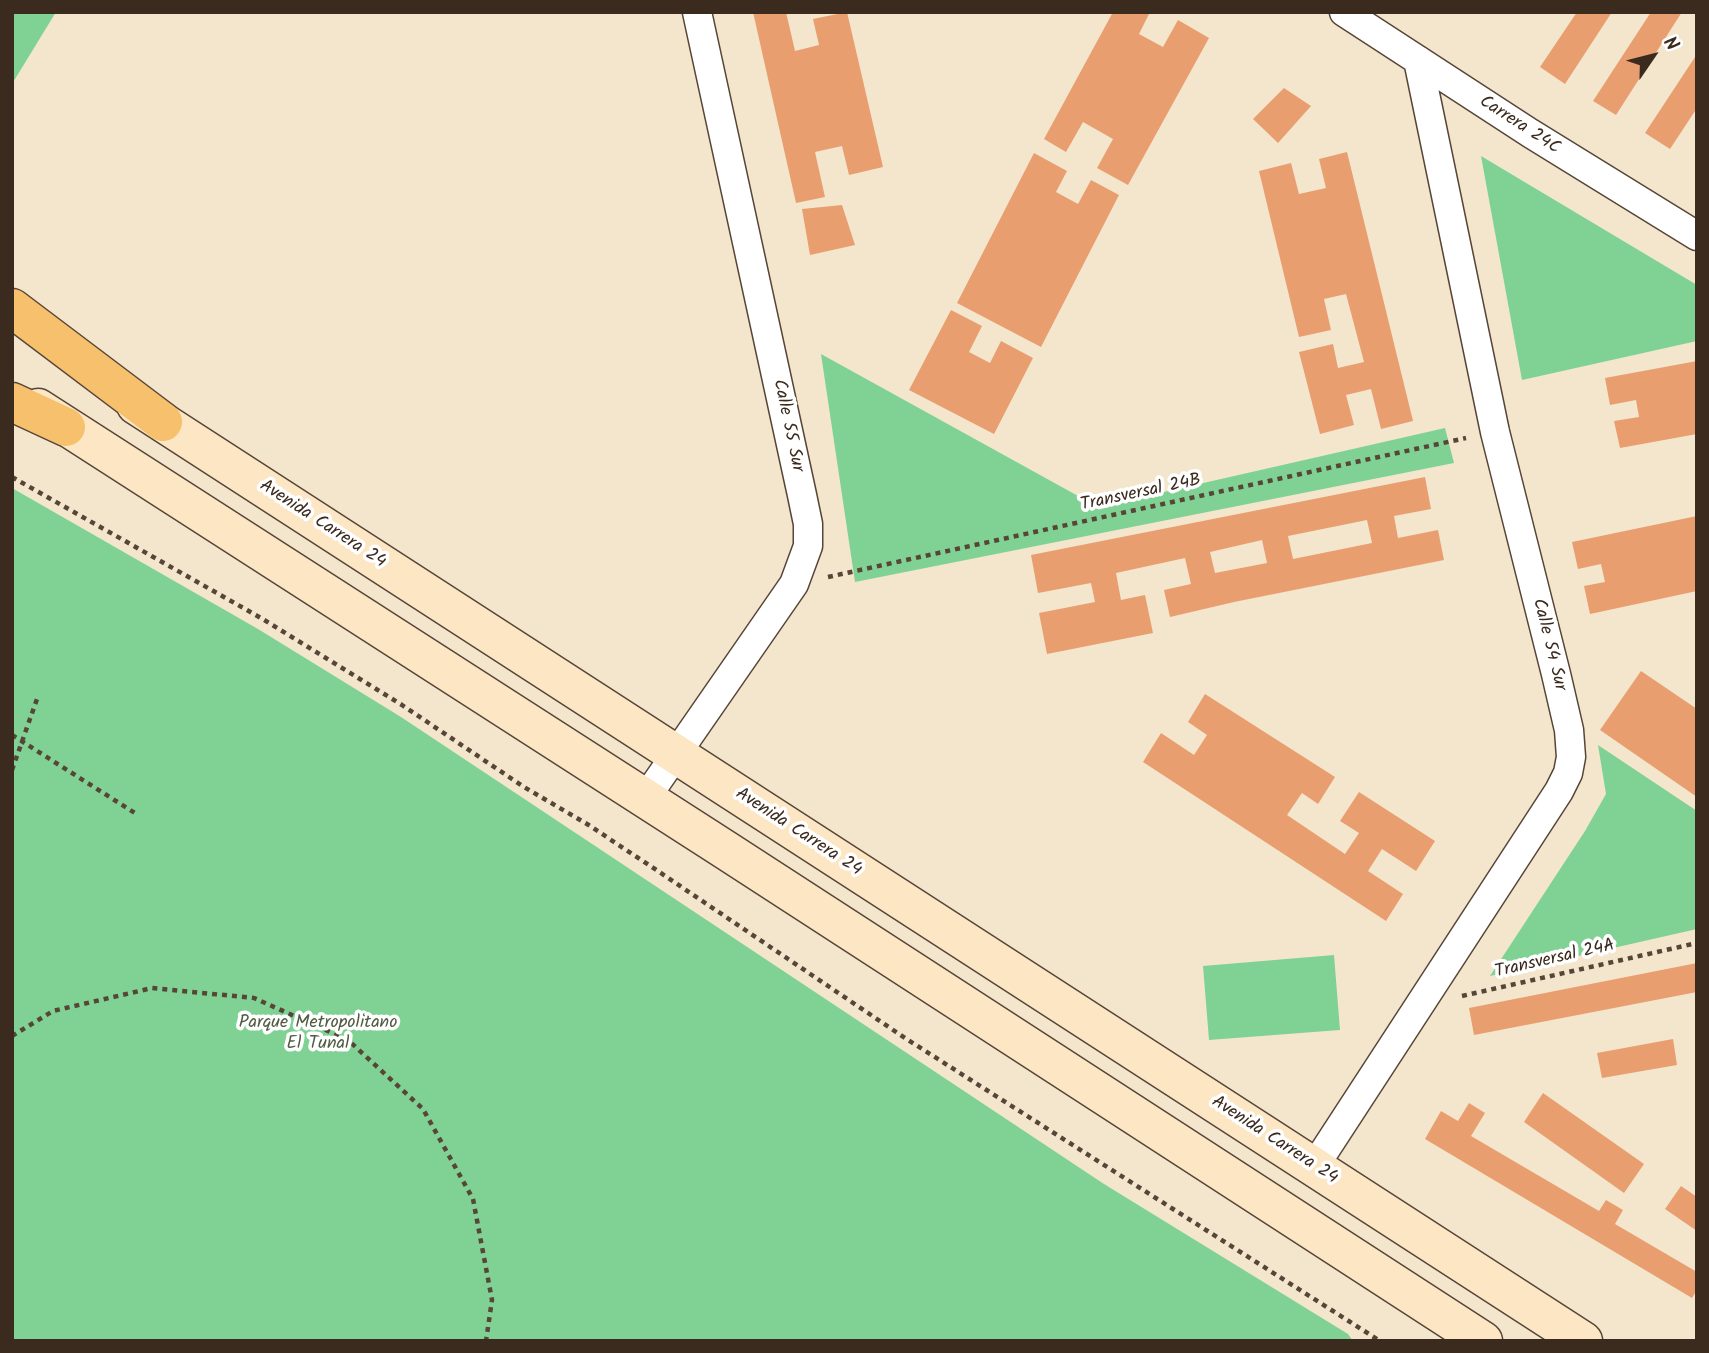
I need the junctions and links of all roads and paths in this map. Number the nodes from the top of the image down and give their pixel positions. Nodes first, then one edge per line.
1 (697, 12) edge
2 (1344, 12) edge
3 (1418, 60) junction
4 (1697, 236) edge
5 (12, 308) edge
6 (12, 325) edge
7 (12, 392) edge
8 (12, 402) edge
9 (163, 422) junction
10 (66, 427) junction
11 (1494, 432) junction
12 (12, 477) edge
13 (794, 584) junction
14 (37, 699) dead end
15 (12, 735) edge
16 (22, 741) junction
17 (677, 754) junction
18 (12, 770) edge
19 (645, 799) junction
20 (138, 815) dead end
21 (1697, 943) edge
22 (1420, 1005) junction
23 (12, 1036) edge
24 (1314, 1167) junction
25 (486, 1341) edge
26 (1380, 1341) edge
27 (1483, 1341) edge
28 (1583, 1341) edge

1 - 13 street, Calle 55 Sur
2 - 3 street, Carrera 24C
3 - 4 street, Carrera 24C
3 - 11 street, Calle 54 Sur
5 - 9 highway
6 - 9 main road, Avenida Carrera 24
7 - 10 main road
8 - 10 highway
9 - 17 main road, Avenida Carrera 24
10 - 19 main road
11 - 13 path, Transversal 24B
11 - 22 street, Calle 54 Sur
12 - 26 path
13 - 17 street, Calle 55 Sur
14 - 16 path
15 - 16 path
16 - 18 path
16 - 20 path
17 - 19 street, Calle 55 Sur
17 - 24 main road, Avenida Carrera 24
19 - 27 main road
21 - 22 path, Transversal 24A
22 - 24 street, Calle 54 Sur
23 - 25 path
24 - 28 main road, Avenida Carrera 24

